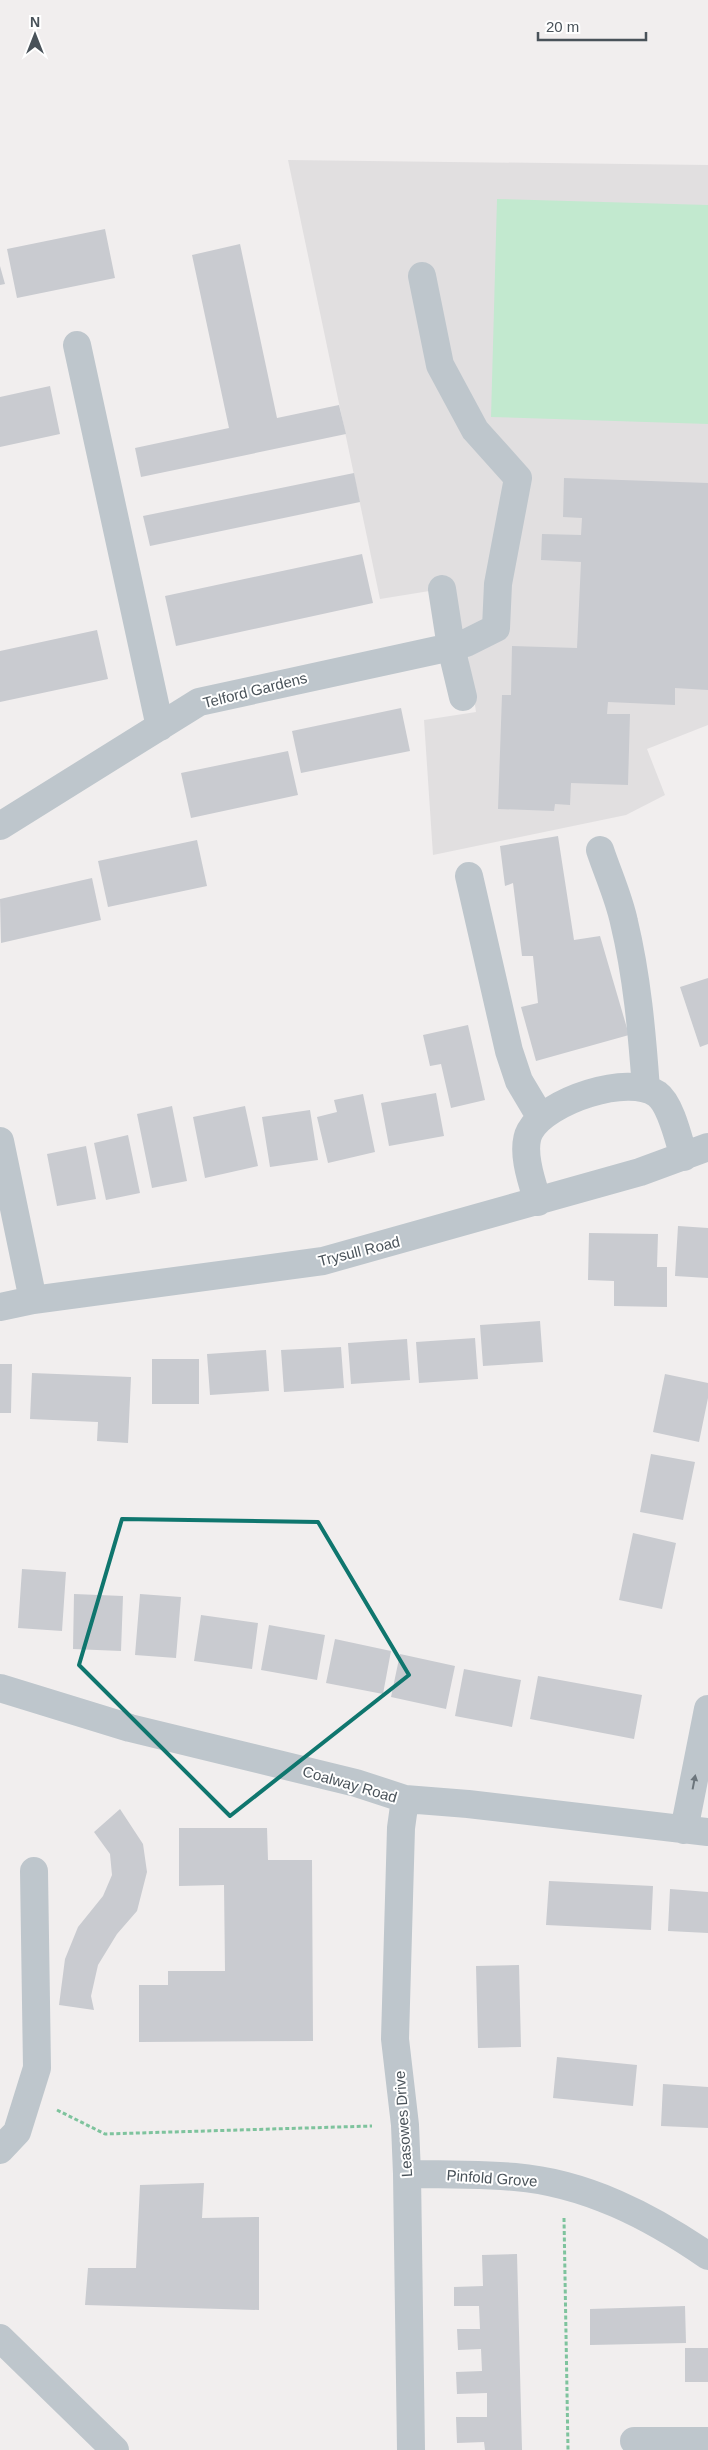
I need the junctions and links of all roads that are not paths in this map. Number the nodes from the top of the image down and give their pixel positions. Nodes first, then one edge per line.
1 (422, 276) dead end
2 (77, 344) dead end
3 (442, 589) dead end
4 (451, 647) junction
5 (463, 697) dead end
6 (160, 727) junction
7 (0, 826) edge
8 (600, 850) dead end
9 (470, 876) dead end
10 (646, 1088) junction
11 (541, 1118) junction
12 (0, 1141) edge
13 (696, 1152) edge
14 (538, 1202) junction
15 (32, 1300) junction
16 (0, 1307) edge
17 (0, 1688) edge
18 (708, 1709) edge
19 (405, 1799) junction
20 (696, 1831) edge
21 (34, 1871) dead end
22 (0, 2150) edge
23 (408, 2174) junction
24 (708, 2256) edge
25 (3, 2346) edge
26 (634, 2441) dead end
27 (708, 2441) edge
28 (115, 2450) edge
29 (411, 2450) edge

1 - 4 street, Telford Gardens
2 - 6 street
3 - 4 street
4 - 5 street
4 - 6 street, Telford Gardens
6 - 7 street, Telford Gardens
8 - 10 street
9 - 11 street
10 - 11 street
10 - 13 street
11 - 14 street
12 - 15 street
13 - 14 street, Trysull Road
14 - 15 street, Trysull Road
15 - 16 street, Trysull Road
17 - 19 street, Coalway Road
20 -> 18 street
19 - 20 street, Coalway Road
19 - 23 street, Leasowes Drive
21 - 22 street
23 - 24 street, Pinfold Grove
23 - 29 street, Leasowes Drive
25 - 28 street
26 - 27 street

